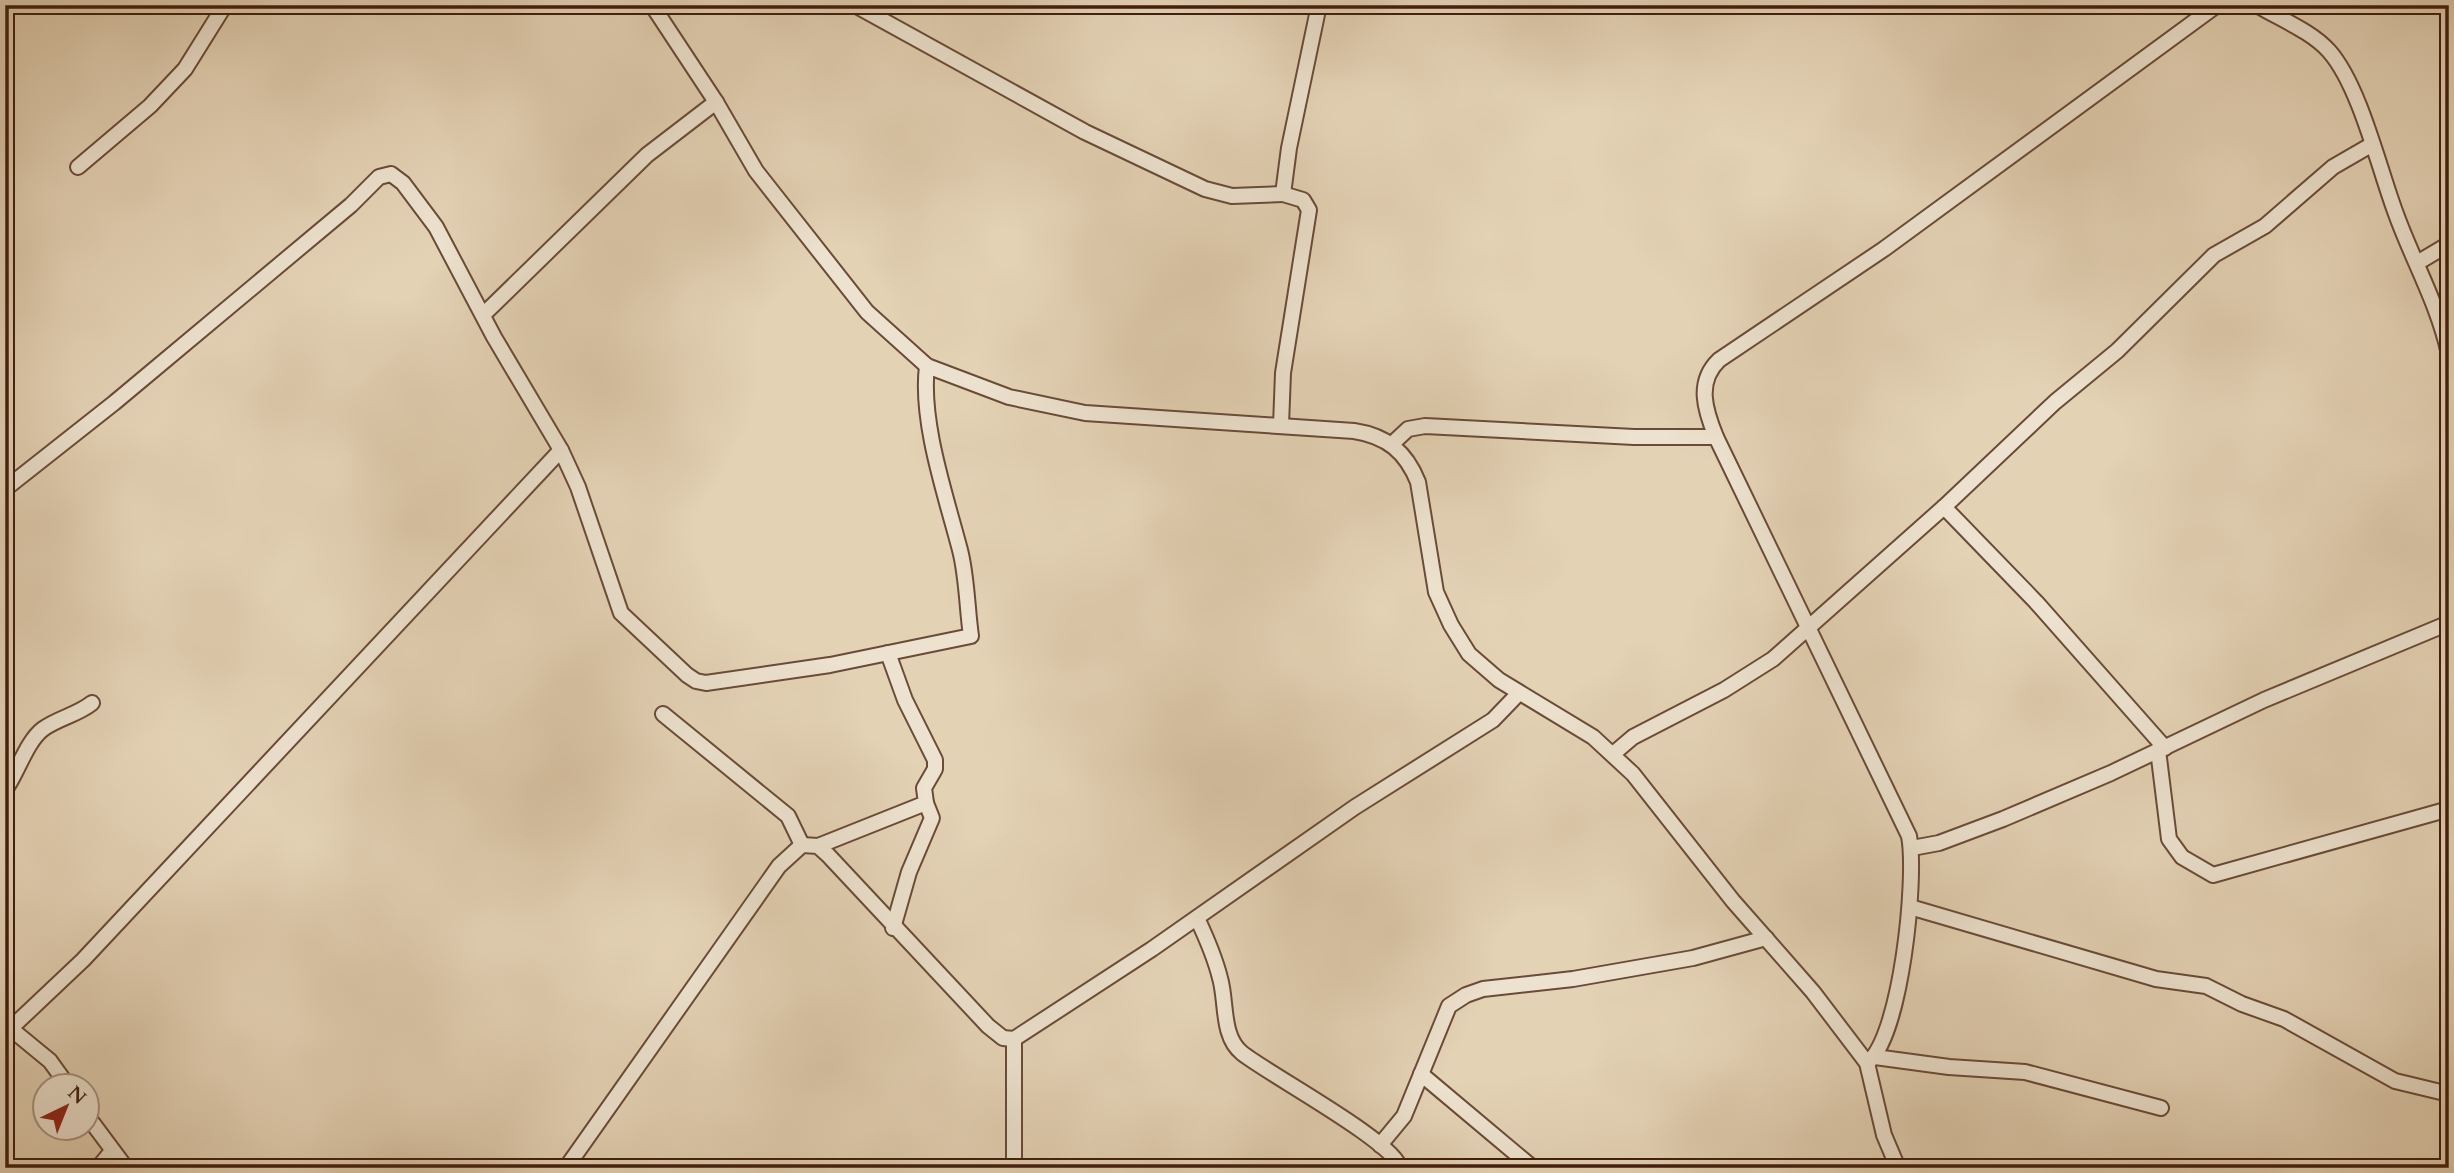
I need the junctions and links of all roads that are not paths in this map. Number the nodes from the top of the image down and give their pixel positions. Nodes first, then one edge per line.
1 (225, 5) edge
2 (652, 5) edge
3 (855, 5) edge
4 (1319, 5) edge
5 (2217, 5) edge
6 (2257, 5) edge
7 (716, 102) junction
8 (2371, 145) junction
9 (78, 167) dead end
10 (1283, 194) junction
11 (2449, 244) edge
12 (2417, 263) junction
13 (483, 315) junction
14 (2449, 354) edge
15 (927, 366) junction
16 (1281, 425) junction
17 (1716, 436) junction
18 (1392, 444) junction
19 (561, 450) junction
20 (5, 489) edge
21 (1944, 507) junction
22 (2449, 623) edge
23 (1810, 626) junction
24 (888, 653) junction
25 (1519, 692) junction
26 (92, 703) dead end
27 (663, 714) dead end
28 (2162, 749) junction
29 (1613, 754) junction
30 (5, 790) edge
31 (926, 803) junction
32 (2449, 809) edge
33 (802, 845) junction
34 (818, 846) junction
35 (1912, 848) junction
36 (1910, 907) junction
37 (1197, 918) junction
38 (893, 928) junction
39 (1766, 938) junction
40 (7, 1027) edge
41 (1014, 1039) junction
42 (1871, 1060) junction
43 (58, 1072) edge
44 (1421, 1074) junction
45 (2449, 1094) edge
46 (2161, 1108) dead end
47 (102, 1137) edge
48 (1380, 1144) junction
49 (112, 1151) junction
50 (98, 1168) edge
51 (126, 1168) edge
52 (566, 1168) edge
53 (1014, 1168) edge
54 (1401, 1168) edge
55 (1534, 1168) edge
56 (1898, 1168) edge

1 - 9 street
2 - 7 street
3 - 10 street
4 - 10 street
5 - 17 street
6 - 8 street
7 - 13 street
7 - 15 street
8 - 12 street
8 - 21 street
10 - 16 street
11 - 12 street
12 - 14 street
13 - 19 street
13 - 20 street
15 - 16 street
15 - 24 street
16 - 18 street
17 - 18 street
17 - 23 street
18 - 25 street
19 - 24 street
19 - 40 street
21 - 23 street
21 - 28 street
22 - 28 street
23 - 29 street
23 - 35 street
24 - 31 street
25 - 29 street
25 - 37 street
26 - 30 street
27 - 33 street
28 - 32 street
28 - 35 street
29 - 39 street
31 - 34 street
31 - 38 street
33 - 34 street
33 - 52 street
34 - 38 street
35 - 36 street
36 - 42 street
36 - 45 street
37 - 41 street
37 - 48 street
38 - 41 street
39 - 42 street
39 - 44 street
40 - 43 street
41 - 53 street
42 - 46 street
42 - 56 street
44 - 48 street
44 - 55 street
47 - 49 street
48 - 54 street
49 - 50 street
49 - 51 street

